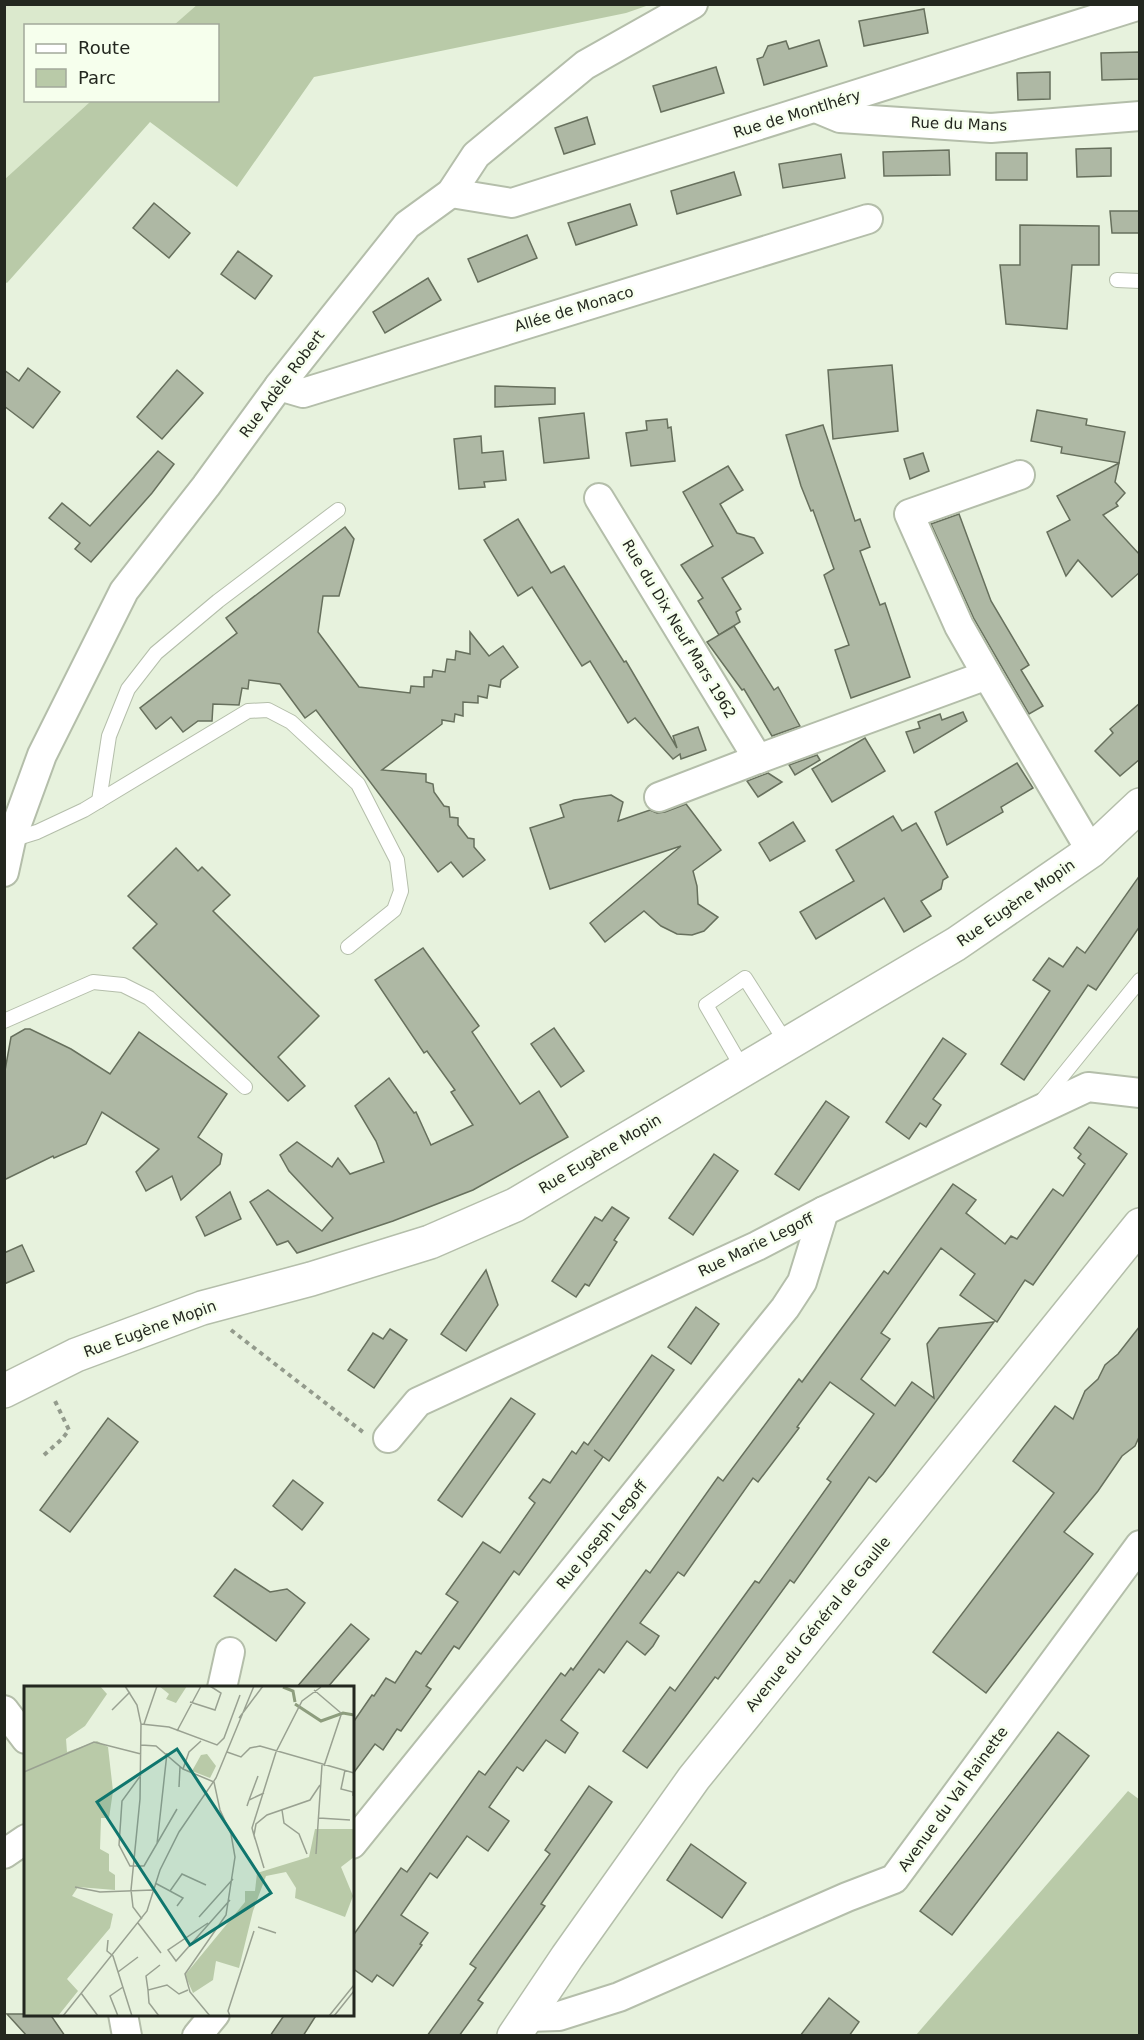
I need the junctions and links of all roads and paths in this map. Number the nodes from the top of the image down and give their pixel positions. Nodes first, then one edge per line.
1 (693, 4) edge
2 (1140, 5) edge
3 (816, 108) junction
4 (1140, 116) edge
5 (451, 193) junction
6 (868, 219) dead end
7 (1117, 280) dead end
8 (1140, 281) edge
9 (279, 386) junction
10 (1020, 475) dead end
11 (599, 498) dead end
12 (338, 510) dead end
13 (987, 675) junction
14 (758, 759) junction
15 (659, 797) dead end
16 (99, 801) junction
17 (1140, 805) edge
18 (11, 840) junction
19 (1091, 851) junction
20 (4, 872) edge
21 (348, 948) dead end
22 (1140, 980) edge
23 (4, 1021) edge
24 (787, 1044) junction
25 (743, 1069) junction
26 (245, 1087) dead end
27 (1140, 1093) edge
28 (1031, 1115) junction
29 (824, 1211) junction
30 (1140, 1225) edge
31 (202, 1308) junction
32 (4, 1391) edge
33 (52, 1397) dead end
34 (388, 1438) joint
35 (44, 1455) dead end
36 (1140, 1545) edge
37 (230, 1652) dead end
38 (222, 1686) edge
39 (4, 1710) edge
40 (24, 1736) edge
41 (24, 1840) edge
42 (354, 1842) edge
43 (4, 1854) edge
44 (123, 2016) edge
45 (213, 2016) edge
46 (520, 2026) edge
47 (127, 2036) edge
48 (196, 2036) edge

1 - 5 street, Rue Adèle Robert
2 - 3 street, Rue de Montlhéry
3 - 4 street, Rue du Mans
3 - 5 street, Rue de Montlhéry
5 - 9 street, Rue Adèle Robert
6 - 9 street, Allée de Monaco
7 - 8 lane
9 - 18 street, Rue Adèle Robert
10 - 13 street
11 - 14 street, Rue du Dix Neuf Mars 1962
12 - 16 lane
13 - 14 street
13 - 19 street
14 - 15 street
16 - 18 lane
16 - 21 lane
17 - 19 main road, Rue Eugène Mopin
18 - 20 street, Rue Adèle Robert
19 - 24 main road, Rue Eugène Mopin
22 - 28 lane
23 - 26 lane
24 - 25 main road, Rue Eugène Mopin
24 - 25 lane
25 - 31 main road, Rue Eugène Mopin
27 - 28 street, Rue Marie Legoff
28 - 29 street, Rue Marie Legoff
29 - 34 street, Rue Marie Legoff
29 - 42 street, Rue Joseph Legoff
30 - 46 main road, Avenue du Général de Gaulle
31 - 32 main road, Rue Eugène Mopin
31 - 34 path
33 - 35 path
36 - 46 street, Avenue du Val Rainette
37 - 38 street
39 - 40 street
41 - 43 street
44 - 47 street
45 - 48 street

